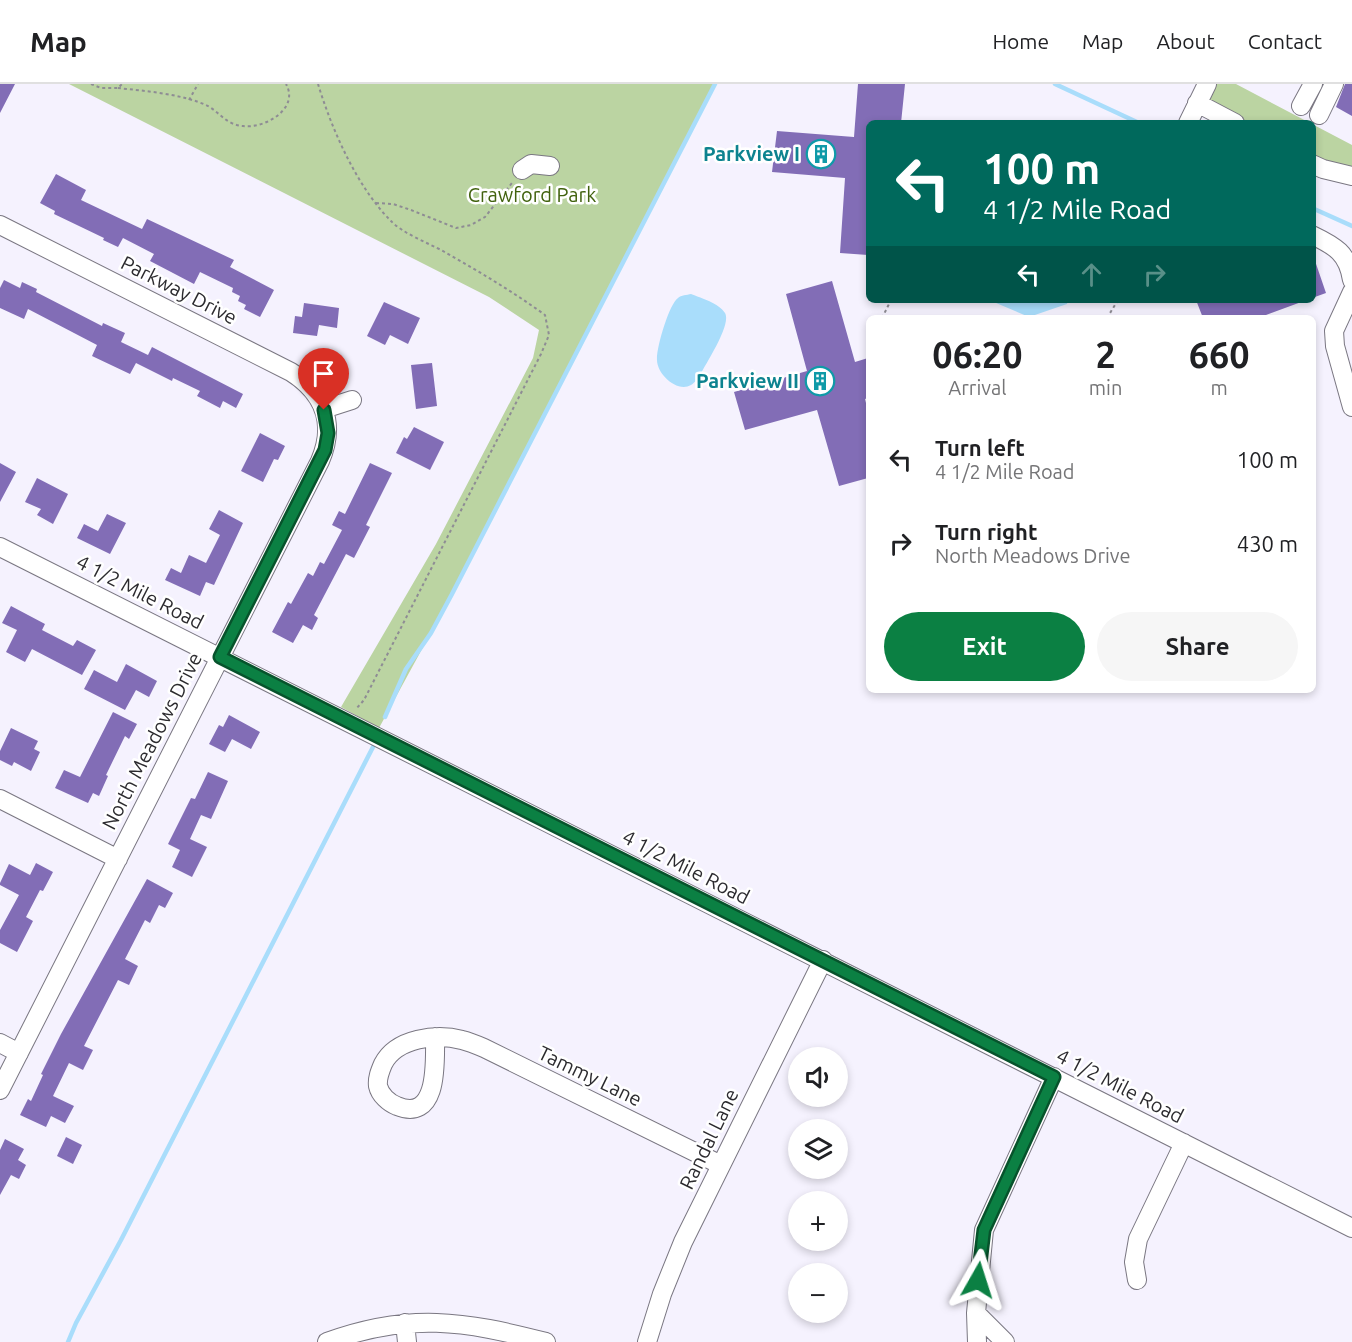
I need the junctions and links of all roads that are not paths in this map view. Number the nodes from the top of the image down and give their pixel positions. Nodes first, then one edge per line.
1 (1207, 84) edge
2 (1313, 84) edge
3 (1334, 84) edge
4 (1197, 103) junction
5 (1302, 106) dead end
6 (1318, 114) dead end
7 (1189, 120) edge
8 (1228, 120) edge
9 (550, 166) dead end
10 (1316, 166) edge
11 (522, 170) road end
12 (1352, 176) edge
13 (0, 225) edge
14 (1316, 238) edge
15 (1352, 280) edge
16 (1352, 292) edge
17 (352, 400) dead end
18 (1352, 408) edge
19 (324, 410) junction
20 (0, 547) edge
21 (220, 657) junction
22 (0, 799) edge
23 (118, 859) junction
24 (823, 960) junction
25 (435, 1037) dead end
26 (0, 1043) edge
27 (19, 1053) junction
28 (1054, 1077) junction
29 (0, 1090) edge
30 (1184, 1143) junction
31 (721, 1166) junction
32 (1352, 1228) edge
33 (1137, 1280) dead end
34 (976, 1313) junction
35 (405, 1323) junction
36 (327, 1342) edge
37 (407, 1342) edge
38 (546, 1342) edge
39 (647, 1342) edge
40 (977, 1342) edge
41 (1005, 1342) edge

1 - 4 street
2 - 5 street
3 - 6 street
4 - 7 street
4 - 8 street
9 - 11 street
10 - 12 street
13 - 19 street, Parkway Drive
14 - 15 street
16 - 18 street
17 - 19 street
19 - 21 street, North Meadows Drive
20 - 21 street, 4 1/2 Mile Road
21 - 23 street, North Meadows Drive
21 - 24 street, 4 1/2 Mile Road
22 - 23 street
23 - 27 street, North Meadows Drive
24 - 28 street, 4 1/2 Mile Road
24 - 31 street, Randal Lane
25 - 31 street, Tammy Lane
26 - 27 street
27 - 29 street, North Meadows Drive
28 - 30 street, 4 1/2 Mile Road
28 - 34 street
30 - 32 street, 4 1/2 Mile Road
30 - 33 street
31 - 39 street, Randal Lane
34 - 40 street
34 - 41 street
35 - 36 street
35 - 37 street
35 - 38 street

